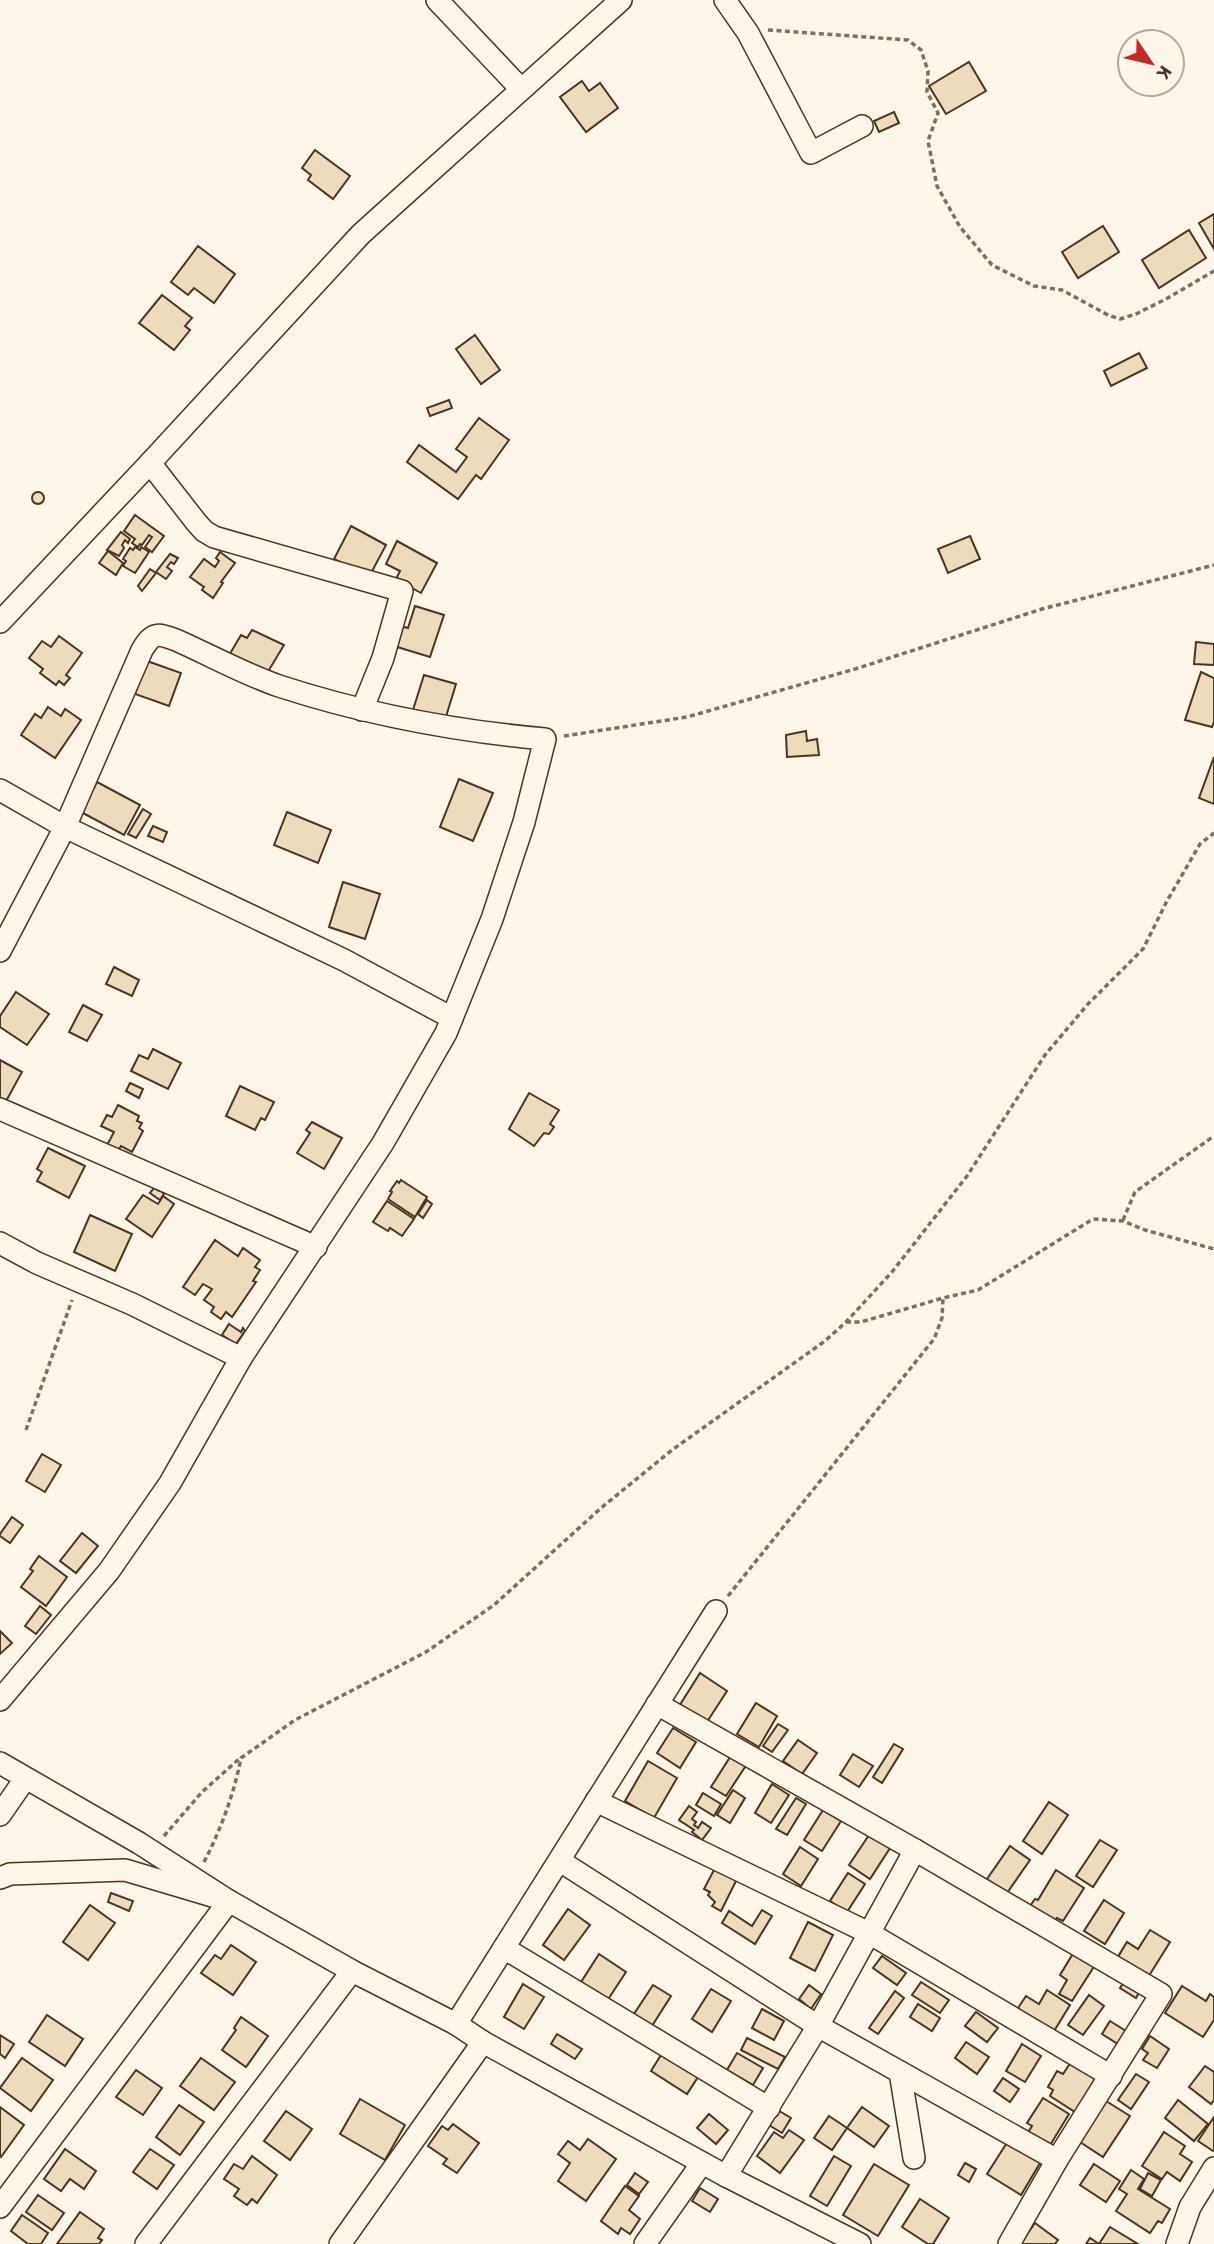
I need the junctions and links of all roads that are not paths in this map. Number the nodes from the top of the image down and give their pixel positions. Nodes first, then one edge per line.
1 (437, 0) edge
2 (621, 0) edge
3 (725, 0) edge
4 (521, 89) junction
5 (862, 126) dead end
6 (150, 463) junction
7 (0, 622) edge
8 (362, 710) junction
9 (0, 790) edge
10 (65, 827) junction
11 (0, 951) edge
12 (452, 1018) junction
13 (0, 1109) edge
14 (0, 1243) edge
15 (316, 1247) junction
16 (241, 1358) junction
17 (716, 1611) road end
18 (0, 1700) edge
19 (657, 1704) junction
20 (0, 1763) edge
21 (25, 1779) junction
22 (597, 1801) junction
23 (0, 1815) edge
24 (915, 1850) junction
25 (560, 1861) junction
26 (0, 1878) edge
27 (229, 1901) junction
28 (869, 1933) junction
29 (504, 1948) junction
30 (352, 1971) junction
31 (456, 2024) junction
32 (818, 2026) junction
33 (483, 2042) junction
34 (900, 2071) junction
35 (1111, 2076) junction
36 (769, 2108) junction
37 (914, 2158) dead end
38 (1058, 2160) junction
39 (702, 2163) junction
40 (1214, 2168) edge
41 (726, 2176) junction
42 (0, 2207) edge
43 (346, 2242) edge
44 (146, 2244) edge
45 (645, 2244) edge
46 (860, 2244) edge
47 (1009, 2244) edge
48 (1177, 2244) edge

1 - 4 street
2 - 4 street
3 - 5 street
4 - 6 street
6 - 7 street
6 - 8 street
8 - 10 street
8 - 12 street
9 - 10 street
10 - 11 street
10 - 12 street
12 - 15 street
13 - 15 street
14 - 16 street
15 - 16 street
16 - 18 street
17 - 19 street
19 - 22 street
19 - 24 street
20 - 21 street
21 - 23 street
21 - 27 street
22 - 25 street
22 - 28 street
24 - 28 street
24 - 35 street
25 - 29 street
25 - 32 street
26 - 27 street
27 - 30 street
27 - 42 street
28 - 32 street
28 - 35 street
29 - 31 street
29 - 36 street
30 - 31 street
30 - 44 street
31 - 33 street
32 - 34 street
32 - 36 street
33 - 39 street
33 - 43 street
34 - 37 street
34 - 38 street
35 - 38 street
36 - 41 street
38 - 47 street
39 - 41 street
39 - 45 street
40 - 48 street
41 - 46 street

